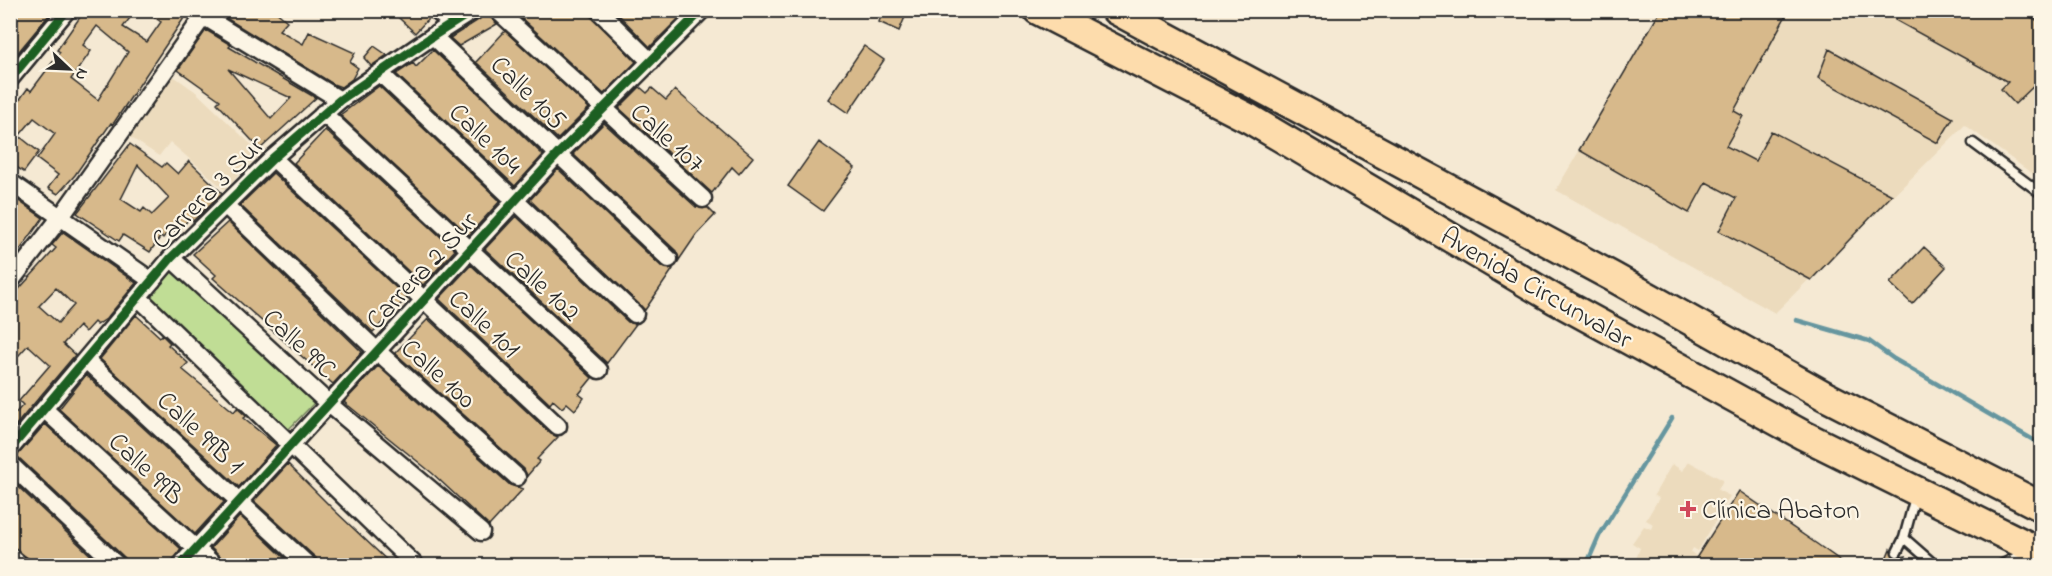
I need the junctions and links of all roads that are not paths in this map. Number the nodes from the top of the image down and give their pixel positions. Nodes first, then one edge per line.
1 (67, 10) edge
2 (436, 10) edge
3 (474, 10) edge
4 (497, 10) edge
5 (598, 10) edge
6 (1038, 10) edge
7 (1116, 10) edge
8 (202, 13) edge
9 (693, 14) edge
10 (452, 24) junction
11 (433, 36) junction
12 (651, 62) junction
13 (380, 73) junction
14 (10, 79) edge
15 (340, 100) junction
16 (605, 109) junction
17 (323, 113) junction
18 (1973, 143) dead end
19 (557, 155) junction
20 (273, 158) junction
21 (10, 182) edge
22 (2042, 194) edge
23 (703, 199) dead end
24 (516, 202) junction
25 (225, 205) junction
26 (60, 218) junction
27 (469, 252) junction
28 (171, 258) junction
29 (669, 259) dead end
30 (152, 281) junction
31 (10, 282) edge
32 (138, 297) junction
33 (424, 300) junction
34 (635, 314) dead end
35 (376, 350) junction
36 (86, 360) junction
37 (599, 370) dead end
38 (1825, 396) junction
39 (329, 405) junction
40 (44, 409) junction
41 (558, 426) dead end
42 (292, 445) junction
43 (10, 449) edge
44 (10, 464) edge
45 (517, 477) dead end
46 (2042, 486) edge
47 (1916, 493) junction
48 (239, 501) junction
49 (2042, 507) edge
50 (481, 532) dead end
51 (1904, 538) junction
52 (196, 548) junction
53 (2037, 550) edge
54 (1898, 552) dead end
55 (10, 556) edge
56 (21, 566) edge
57 (118, 566) edge
58 (180, 566) edge
59 (215, 566) edge
60 (309, 566) edge
61 (416, 566) edge
62 (1936, 566) edge
63 (2000, 566) edge

1 - 14 street
2 - 10 street
3 - 10 street, Carrera 3 Sur
4 - 16 street, Calle 107
5 - 12 street
6 - 47 highway, Avenida Circunvalar
7 - 38 highway, Avenida Circunvalar
8 - 15 street
8 - 26 street
9 - 12 street, Carrera 2 Sur
10 - 11 street, Carrera 3 Sur
11 - 13 street, Carrera 3 Sur
11 - 19 street, Calle 105
12 - 16 street, Carrera 2 Sur
13 - 15 street, Carrera 3 Sur
13 - 24 street, Calle 104
15 - 17 street, Carrera 3 Sur
16 - 19 street, Carrera 2 Sur
16 - 23 street, Calle 107
17 - 20 street, Carrera 3 Sur
17 - 27 street, Calle 102
18 - 22 lane
19 - 24 street, Carrera 2 Sur
19 - 29 street, Calle 105
20 - 25 street, Carrera 3 Sur
20 - 33 street, Calle 101
21 - 26 street
24 - 27 street, Carrera 2 Sur
24 - 34 street, Calle 104
25 - 28 street, Carrera 3 Sur
25 - 35 street, Calle 100
26 - 30 street
26 - 31 street
27 - 33 street, Carrera 2 Sur
27 - 37 street, Calle 102
28 - 30 street, Carrera 3 Sur
28 - 39 street, Calle 99C
30 - 32 street, Carrera 3 Sur
32 - 36 street, Carrera 3 Sur
32 - 42 street
33 - 35 street, Carrera 2 Sur
33 - 41 street, Calle 101
35 - 39 street, Carrera 2 Sur
35 - 45 street, Calle 100
36 - 40 street, Carrera 3 Sur
36 - 48 street, Calle 99B 1
38 - 46 highway
38 - 49 highway, Avenida Circunvalar
39 - 42 street, Carrera 2 Sur
39 - 50 street, Calle 99C
40 - 43 street, Carrera 3 Sur
40 - 52 street, Calle 99B
42 - 48 street, Carrera 2 Sur
42 - 61 street
44 - 57 street
47 - 51 lane
47 - 53 highway, Avenida Circunvalar
48 - 52 street, Carrera 2 Sur
48 - 60 street, Calle 99B 1
51 - 54 lane
51 - 62 lane
52 - 58 street, Carrera 2 Sur
52 - 59 street, Calle 99B
53 - 63 lane
55 - 56 street

